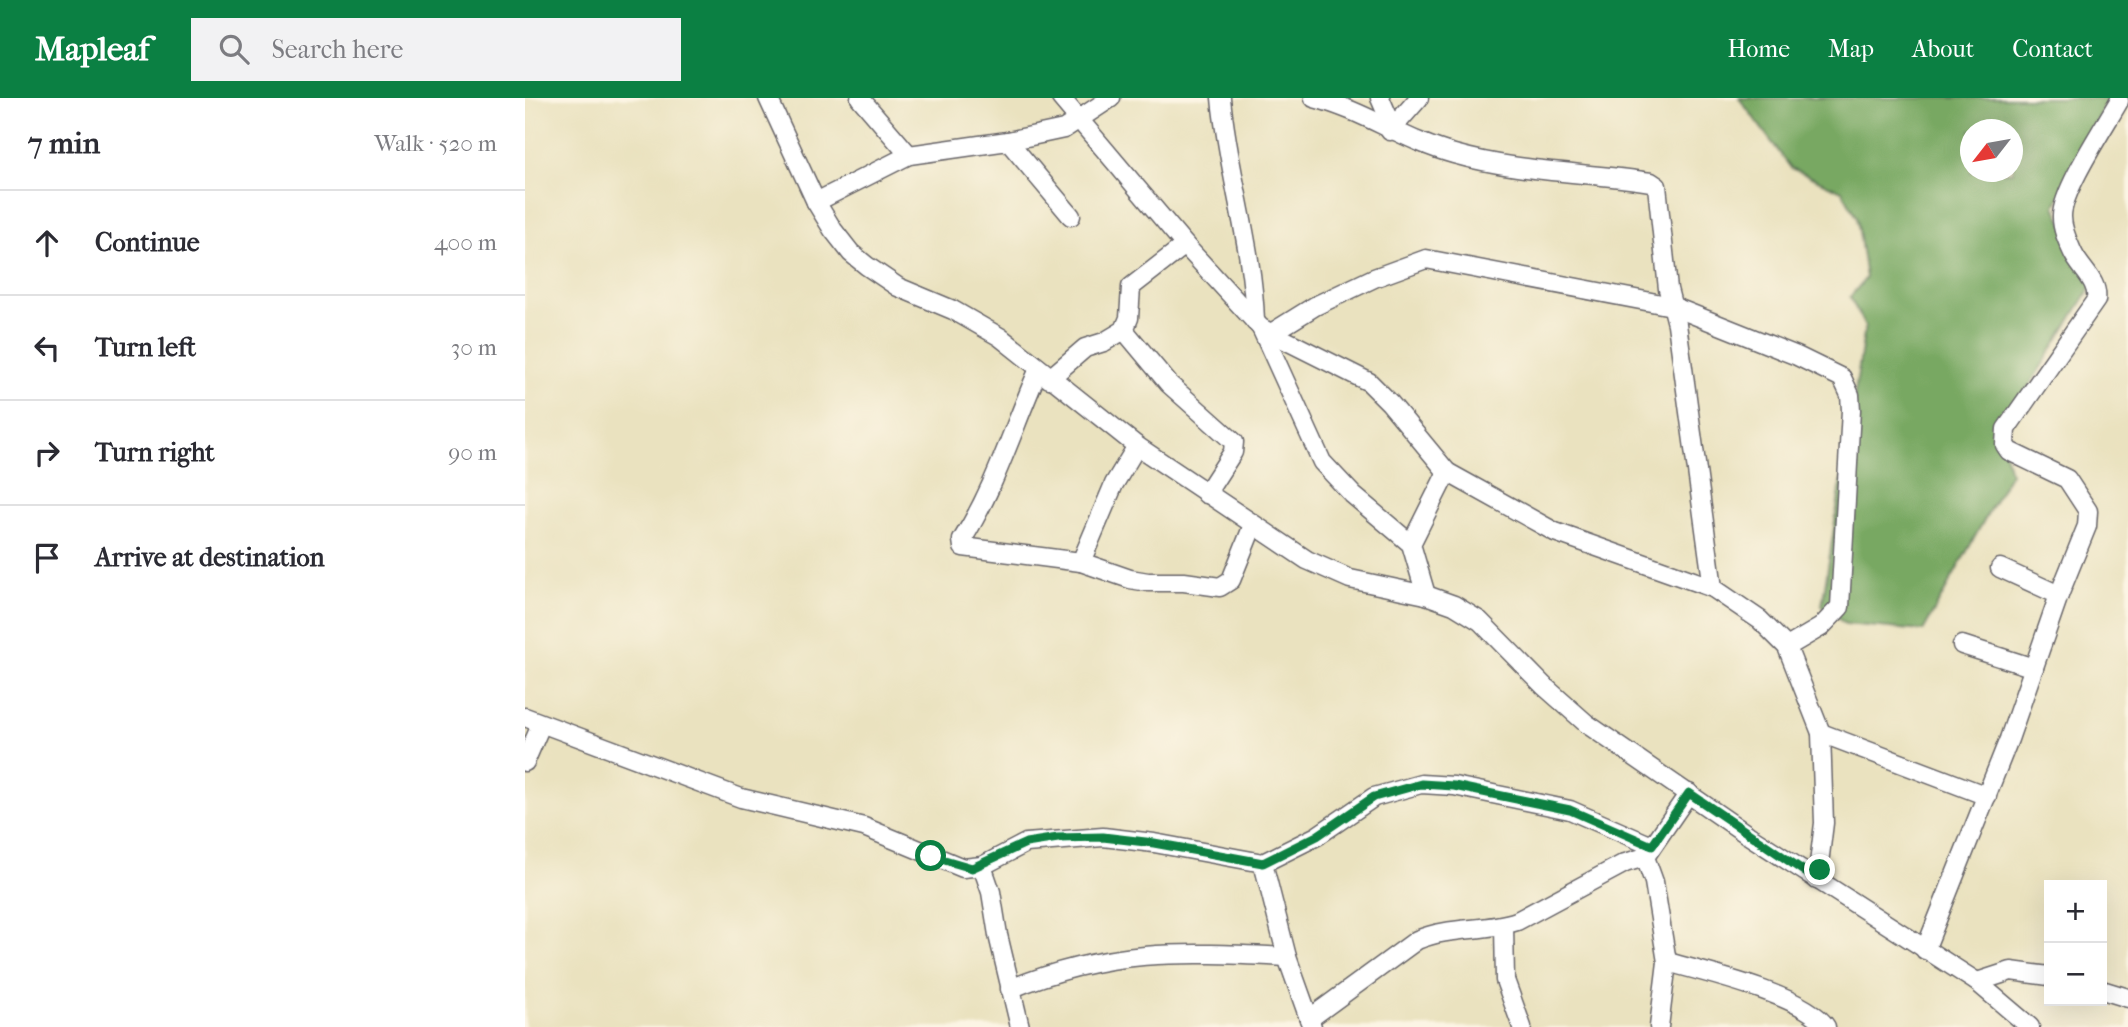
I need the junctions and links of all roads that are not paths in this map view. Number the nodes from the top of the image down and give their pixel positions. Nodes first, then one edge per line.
1 (768, 98) edge
2 (860, 98) edge
3 (1061, 98) edge
4 (1111, 98) edge
5 (1221, 98) edge
6 (1314, 98) edge
7 (1380, 98) edge
8 (1419, 98) edge
9 (2119, 101) dead end
10 (1081, 120) junction
11 (1392, 129) junction
12 (1009, 141) junction
13 (909, 155) junction
14 (816, 202) junction
15 (1071, 216) dead end
16 (1185, 245) junction
17 (1672, 306) junction
18 (1262, 328) junction
19 (1123, 330) junction
20 (1044, 375) junction
21 (1137, 446) junction
22 (1447, 472) junction
23 (1206, 494) junction
24 (1253, 525) junction
25 (1412, 544) junction
26 (1081, 562) junction
27 (2000, 568) dead end
28 (1713, 588) junction
29 (1426, 595) junction
30 (2059, 595) junction
31 (1962, 645) dead end
32 (1787, 647) junction
33 (2034, 668) junction
34 (533, 721) edge
35 (1821, 733) junction
36 (525, 761) edge
37 (1689, 793) junction
38 (1987, 796) junction
39 (1649, 851) junction
40 (1263, 863) junction
41 (982, 866) junction
42 (1817, 880) junction
43 (1504, 925) junction
44 (1925, 950) junction
45 (1287, 957) junction
46 (1668, 962) junction
47 (2044, 975) edge
48 (1977, 982) junction
49 (1010, 989) junction
50 (2107, 992) edge
51 (2128, 998) edge
52 (1310, 1023) edge
53 (1020, 1027) edge
54 (1522, 1027) edge
55 (1659, 1027) edge
56 (1826, 1027) edge
57 (2030, 1027) edge

1 - 14 street
2 - 13 street
3 - 10 street
4 - 10 street
5 - 18 street
6 - 11 street
7 - 11 street
8 - 11 street
9 - 30 street
10 - 12 street
10 - 16 street
11 - 17 street
12 - 13 street
12 - 15 street
13 - 14 street
14 - 20 street
16 - 18 street
16 - 19 street
17 - 18 street
17 - 28 street
17 - 32 street
18 - 22 street
18 - 25 street
19 - 20 street
19 - 23 street
20 - 21 street
20 - 26 street
21 - 23 street
21 - 26 street
22 - 25 street
22 - 28 street
23 - 24 street
24 - 26 street
24 - 29 street
25 - 29 street
27 - 30 street
28 - 32 street
29 - 37 street
30 - 33 street
31 - 33 street
32 - 35 street
33 - 38 street
34 - 36 street
34 - 41 street
35 - 38 street
35 - 42 street
37 - 39 street
37 - 42 street
38 - 44 street
39 - 40 street
39 - 43 street
39 - 46 street
40 - 41 street
40 - 45 street
41 - 49 street
42 - 44 street
43 - 52 street
43 - 54 street
44 - 48 street
45 - 49 street
45 - 52 street
46 - 55 street
46 - 56 street
47 - 48 street
48 - 57 street
49 - 53 street
50 - 51 street

